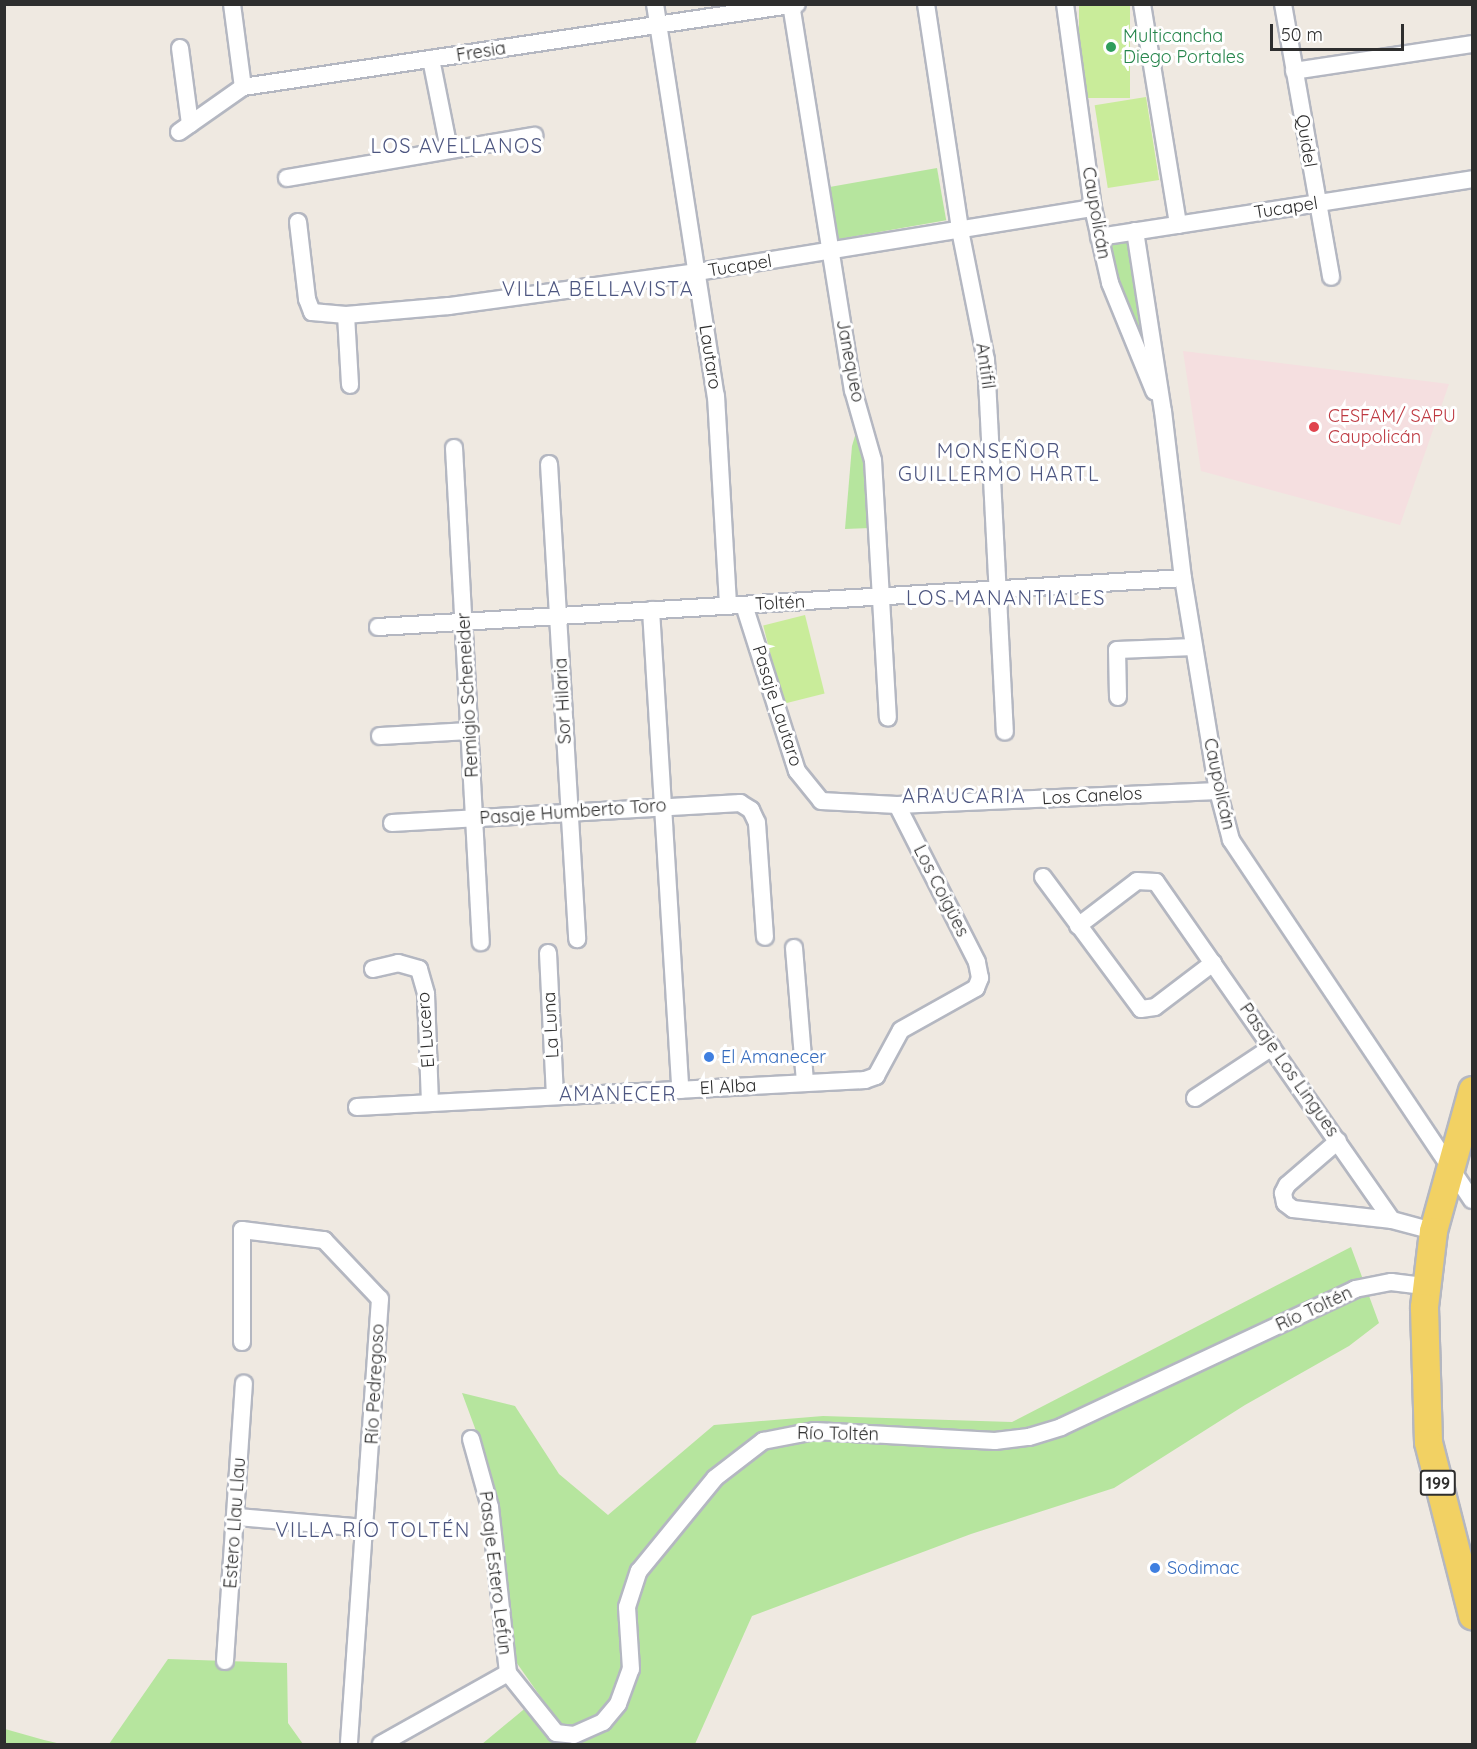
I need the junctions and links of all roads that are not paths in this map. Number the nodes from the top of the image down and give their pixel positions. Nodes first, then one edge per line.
1 (232, 4) edge
2 (655, 4) edge
3 (797, 4) edge
4 (926, 4) edge
5 (1065, 4) edge
6 (1142, 4) edge
7 (1283, 4) edge
8 (791, 5) edge
9 (658, 25) junction
10 (1473, 44) edge
11 (180, 48) dead end
12 (431, 60) junction
13 (1294, 71) junction
14 (243, 87) junction
15 (534, 136) dead end
16 (448, 149) junction
17 (287, 178) dead end
18 (1473, 179) edge
19 (1316, 203) junction
20 (1093, 208) junction
21 (298, 222) dead end
22 (1178, 225) junction
23 (960, 230) junction
24 (1135, 231) junction
25 (1099, 237) junction
26 (830, 251) junction
27 (697, 272) junction
28 (1331, 277) dead end
29 (346, 315) junction
30 (350, 385) dead end
31 (1163, 411) junction
32 (454, 448) dead end
33 (549, 464) dead end
34 (1182, 578) junction
35 (999, 589) junction
36 (882, 597) junction
37 (736, 605) junction
38 (651, 610) junction
39 (558, 616) junction
40 (464, 622) junction
41 (378, 627) dead end
42 (1194, 647) junction
43 (1118, 697) dead end
44 (888, 718) dead end
45 (470, 731) junction
46 (1005, 732) dead end
47 (380, 736) dead end
48 (1218, 791) junction
49 (821, 801) joint
50 (897, 805) junction
51 (662, 807) junction
52 (570, 812) junction
53 (475, 818) junction
54 (392, 824) dead end
55 (1043, 877) dead end
56 (1078, 926) junction
57 (765, 937) dead end
58 (577, 939) dead end
59 (481, 942) dead end
60 (794, 948) dead end
61 (548, 953) dead end
62 (1213, 963) junction
63 (373, 969) dead end
64 (980, 978) joint
65 (1272, 1047) junction
66 (805, 1083) junction
67 (680, 1090) junction
68 (1473, 1090) edge
69 (555, 1096) junction
70 (1195, 1098) dead end
71 (430, 1103) junction
72 (357, 1107) dead end
73 (1338, 1141) junction
74 (1448, 1167) junction
75 (1473, 1200) edge
76 (1392, 1220) junction
77 (1433, 1231) junction
78 (1424, 1286) junction
79 (243, 1342) dead end
80 (1426, 1348) junction
81 (244, 1384) dead end
82 (471, 1439) dead end
83 (237, 1517) junction
84 (366, 1528) junction
85 (1473, 1550) edge
86 (1473, 1615) edge
87 (225, 1661) dead end
88 (508, 1673) junction
89 (349, 1744) edge
90 (381, 1744) edge

1 - 14 street
2 - 9 street, Lautaro
3 - 8 street, Fresia
4 - 23 street, Antifil
5 - 20 street, Caupolicán
6 - 22 street
7 - 13 street, Quidel
8 - 9 street, Fresia
8 - 26 street, Janequeo
9 - 12 street, Fresia
9 - 27 street, Lautaro
10 - 13 street
11 - 14 street, Fresia
12 - 14 street, Fresia
12 - 16 street
13 - 19 street, Quidel
15 - 16 street
16 - 17 street
18 - 19 street, Tucapel
19 - 22 street, Tucapel
19 - 28 street, Quidel
20 - 23 street, Tucapel
20 - 25 street, Caupolicán
21 - 29 street, Tucapel
22 - 24 street, Tucapel
23 - 26 street, Tucapel
23 - 35 street, Antifil
24 - 25 street, Tucapel
24 - 31 street, Caupolicán
25 - 31 street, Caupolicán
26 - 27 street, Tucapel
26 - 36 street, Janequeo
27 - 29 street, Tucapel
27 - 37 street, Lautaro
29 - 30 street
31 - 34 street, Caupolicán
32 - 40 street, Remigio Scheneider
33 - 39 street, Sor Hilaria
34 - 35 street, Toltén
34 - 42 street, Caupolicán
35 - 36 street, Toltén
35 - 46 street, Antifil
36 - 37 street, Toltén
36 - 44 street, Janequeo
37 - 38 street, Toltén
37 - 49 street, Pasaje Lautaro
38 - 39 street, Toltén
38 - 51 street
39 - 40 street, Toltén
39 - 52 street, Sor Hilaria
40 - 41 street, Toltén
40 - 45 street, Remigio Scheneider
42 - 43 street
42 - 48 street, Caupolicán
45 - 47 street
45 - 53 street, Remigio Scheneider
48 - 50 street, Los Canelos
48 - 74 street, Caupolicán
49 - 50 street, Los Canelos
50 - 64 street, Los Coigües
51 - 52 street, Pasaje Humberto Toro
51 - 57 street, Pasaje Humberto Toro
51 - 67 street
52 - 53 street, Pasaje Humberto Toro
52 - 58 street, Sor Hilaria
53 - 54 street, Pasaje Humberto Toro
53 - 59 street, Remigio Scheneider
55 - 56 street
56 - 62 street
56 - 62 street, Pasaje Los Lingues
60 - 66 street
61 - 69 street, La Luna
62 - 65 street, Pasaje Los Lingues
63 - 71 street, El Lucero
64 - 66 street, El Alba
65 - 70 street
65 - 73 street, Pasaje Los Lingues
66 - 67 street, El Alba
67 - 69 street, El Alba
68 - 74 main road, 199
69 - 71 street, El Alba
71 - 72 street, El Alba
73 - 76 street, Pasaje Los Lingues
73 - 76 street
74 - 75 street, Caupolicán
74 - 77 main road, 199
76 - 77 street
77 - 78 main road, 199
78 - 80 main road, 199
78 - 88 street, Río Toltén
79 - 84 street, Río Pedregoso
80 - 85 main road, 199
80 - 86 main road, 199
81 - 83 street, Estero Llau Llau
82 - 88 street, Pasaje Estero Lefún
83 - 84 street
83 - 87 street, Estero Llau Llau
84 - 89 street, Río Pedregoso
88 - 90 street

